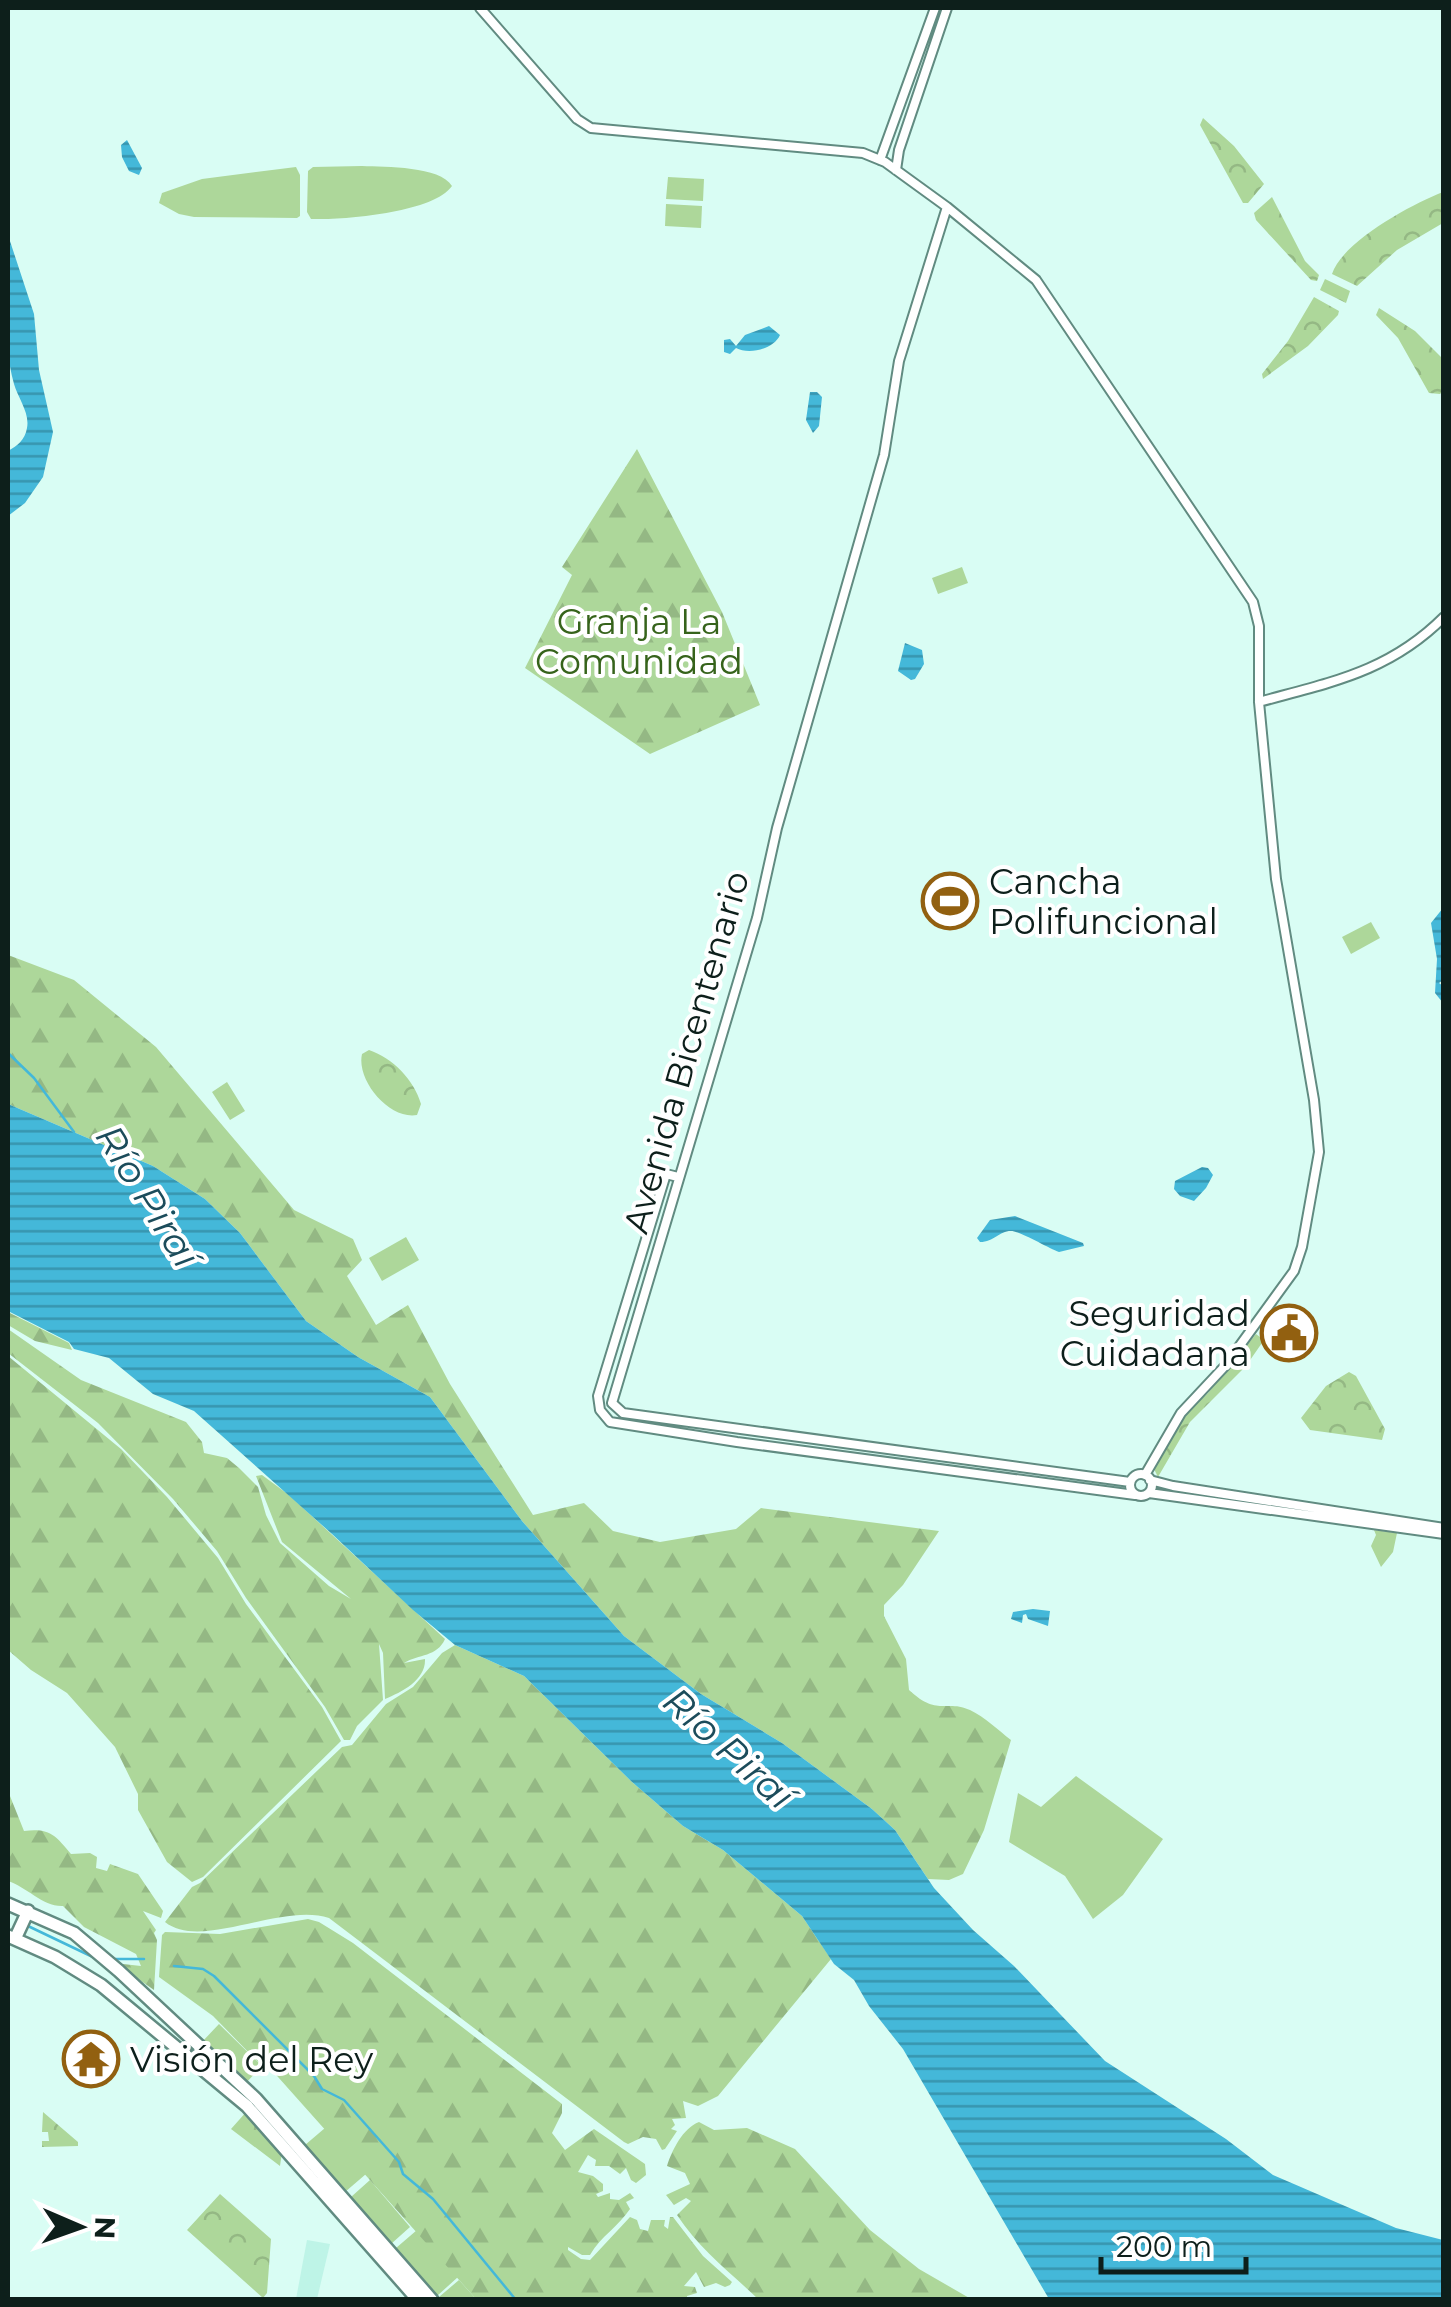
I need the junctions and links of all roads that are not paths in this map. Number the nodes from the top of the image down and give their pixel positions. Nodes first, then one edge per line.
1 (480, 8) edge
2 (935, 8) edge
3 (947, 8) edge
4 (880, 160) junction
5 (896, 170) junction
6 (946, 206) junction
7 (1444, 616) edge
8 (1259, 702) junction
9 (677, 1182) junction
10 (648, 1229) junction
11 (662, 1232) junction
12 (623, 1413) junction
13 (668, 1418) junction
14 (621, 1426) junction
15 (738, 1428) junction
16 (666, 1432) junction
17 (736, 1442) junction
18 (1054, 1474) junction
19 (1148, 1477) junction
20 (1099, 1480) junction
21 (1130, 1482) junction
22 (1052, 1486) junction
23 (1098, 1492) junction
24 (1149, 1493) junction
25 (1135, 1495) junction
26 (1443, 1531) edge
27 (8, 1904) edge
28 (27, 1913) junction
29 (14, 1935) edge
30 (425, 2296) edge

1 - 4 street
2 - 4 street
3 - 5 street
4 - 5 street
5 - 6 street
6 - 8 street
6 - 9 street, Avenida Bicentenario
7 - 8 street
8 - 19 street
9 - 10 street, Avenida Bicentenario
9 - 11 street, Avenida Bicentenario
10 - 11 street
10 - 14 street, Avenida Bicentenario
11 - 12 street, Avenida Bicentenario
12 - 13 street
12 - 14 street
13 - 15 street
13 - 16 street
14 - 16 street
15 - 17 street
15 - 18 street
16 - 17 street
17 - 22 street
18 - 20 street
18 - 22 street
19 - 21 street
19 - 24 street
19 - 26 street
20 - 21 street
20 - 23 street
21 - 25 street
22 - 23 street
23 - 25 street
24 - 25 street
24 - 26 street
27 - 28 highway
28 - 29 highway
28 - 30 highway
29 - 30 highway

